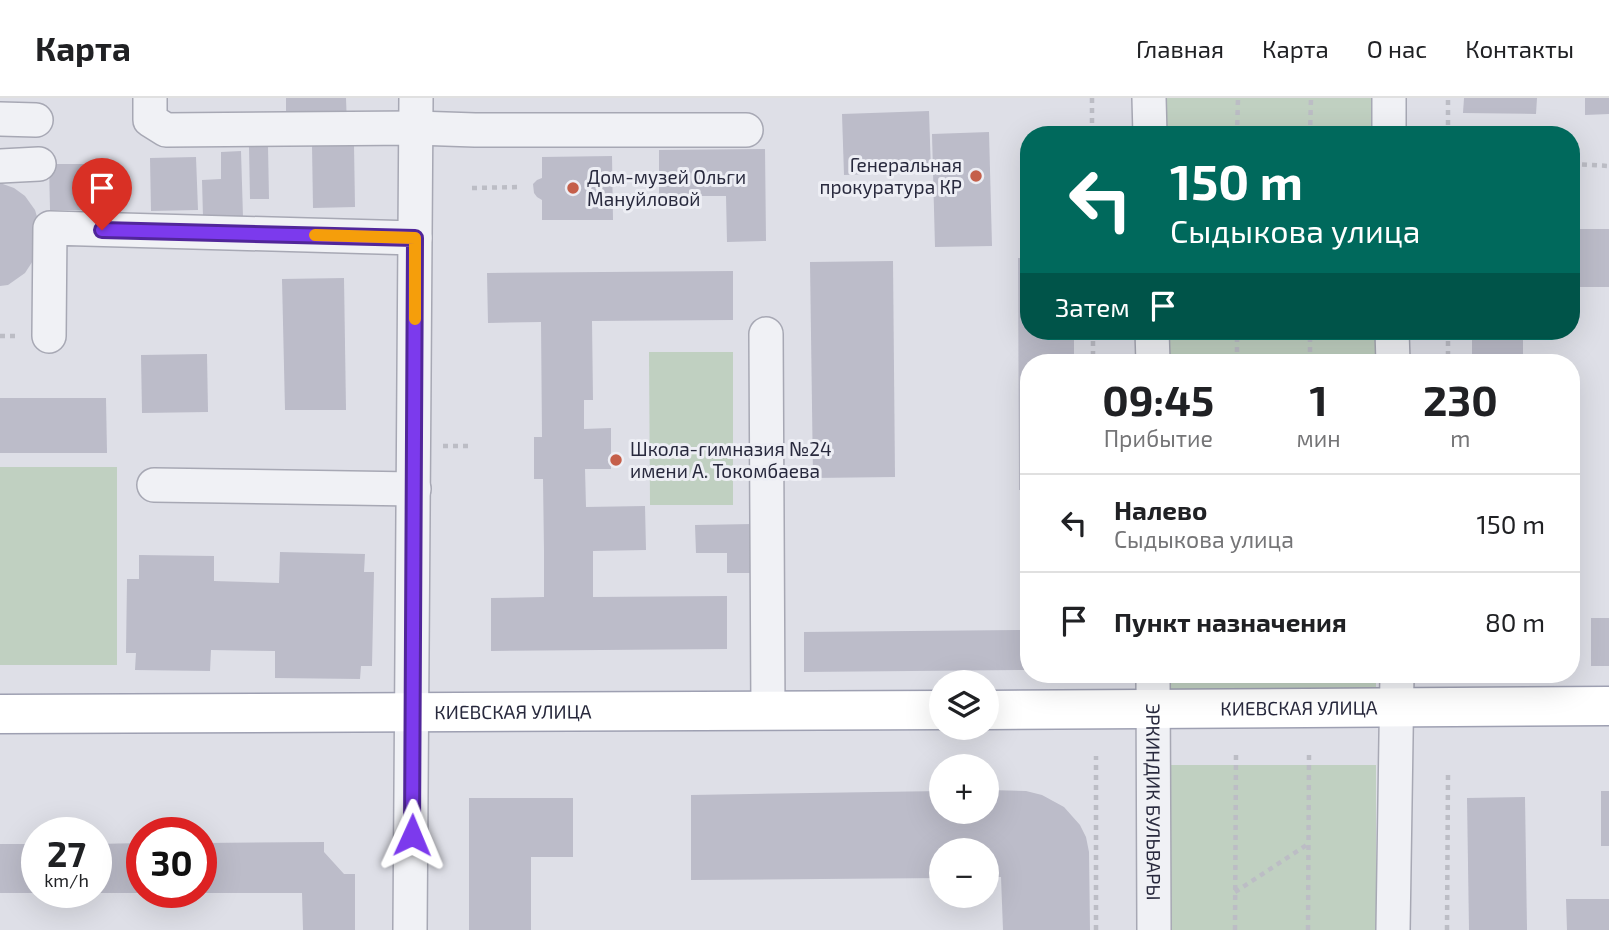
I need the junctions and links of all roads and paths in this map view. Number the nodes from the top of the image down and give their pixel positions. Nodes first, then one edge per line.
1 (150, 98) edge
2 (1092, 98) edge
3 (1149, 98) edge
4 (1238, 98) edge
5 (1311, 98) edge
6 (1390, 98) edge
7 (1448, 98) edge
8 (416, 113) edge
9 (0, 119) edge
10 (36, 120) dead end
11 (1093, 126) edge
12 (1150, 126) edge
13 (1237, 126) edge
14 (1310, 126) edge
15 (1390, 126) edge
16 (1448, 126) edge
17 (746, 130) dead end
18 (39, 164) dead end
19 (1580, 164) edge
20 (0, 166) edge
21 (1609, 166) edge
22 (520, 187) dead end
23 (472, 188) dead end
24 (415, 238) junction
25 (766, 334) dead end
26 (49, 336) dead end
27 (154, 485) dead end
28 (414, 489) junction
29 (1153, 691) edge
30 (1397, 691) edge
31 (1609, 706) edge
32 (999, 709) edge
33 (929, 710) edge
34 (768, 711) junction
35 (412, 712) junction
36 (0, 714) edge
37 (1236, 755) dead end
38 (1309, 755) dead end
39 (1096, 756) dead end
40 (1448, 773) dead end
41 (1309, 844) junction
42 (1235, 892) junction
43 (410, 930) edge
44 (1096, 930) edge
45 (1154, 930) edge
46 (1235, 930) edge
47 (1308, 930) edge
48 (1393, 930) edge
49 (1447, 930) edge

1 - 8 street
2 - 11 path
3 - 12 street
4 - 13 path
5 - 14 path
6 - 15 street
7 - 16 path
8 - 17 street
8 - 24 street
9 - 10 street
18 - 20 street
19 - 21 path
22 - 23 path
24 - 26 street
24 - 28 street
25 - 34 street
27 - 28 street
28 - 35 street
29 - 30 main road, КИЕВСКАЯ УЛИЦА
29 - 32 main road, КИЕВСКАЯ УЛИЦА
29 - 45 street, ЭРКИНДИК БУЛЬВАРЫ
30 - 31 main road, КИЕВСКАЯ УЛИЦА
30 - 48 street
33 - 34 main road, КИЕВСКАЯ УЛИЦА
34 - 35 main road, КИЕВСКАЯ УЛИЦА
35 - 36 main road, КИЕВСКАЯ УЛИЦА
35 - 43 street
37 - 42 path
38 - 41 path
39 - 44 path
40 - 49 path
41 - 42 path
41 - 47 path
42 - 46 path

